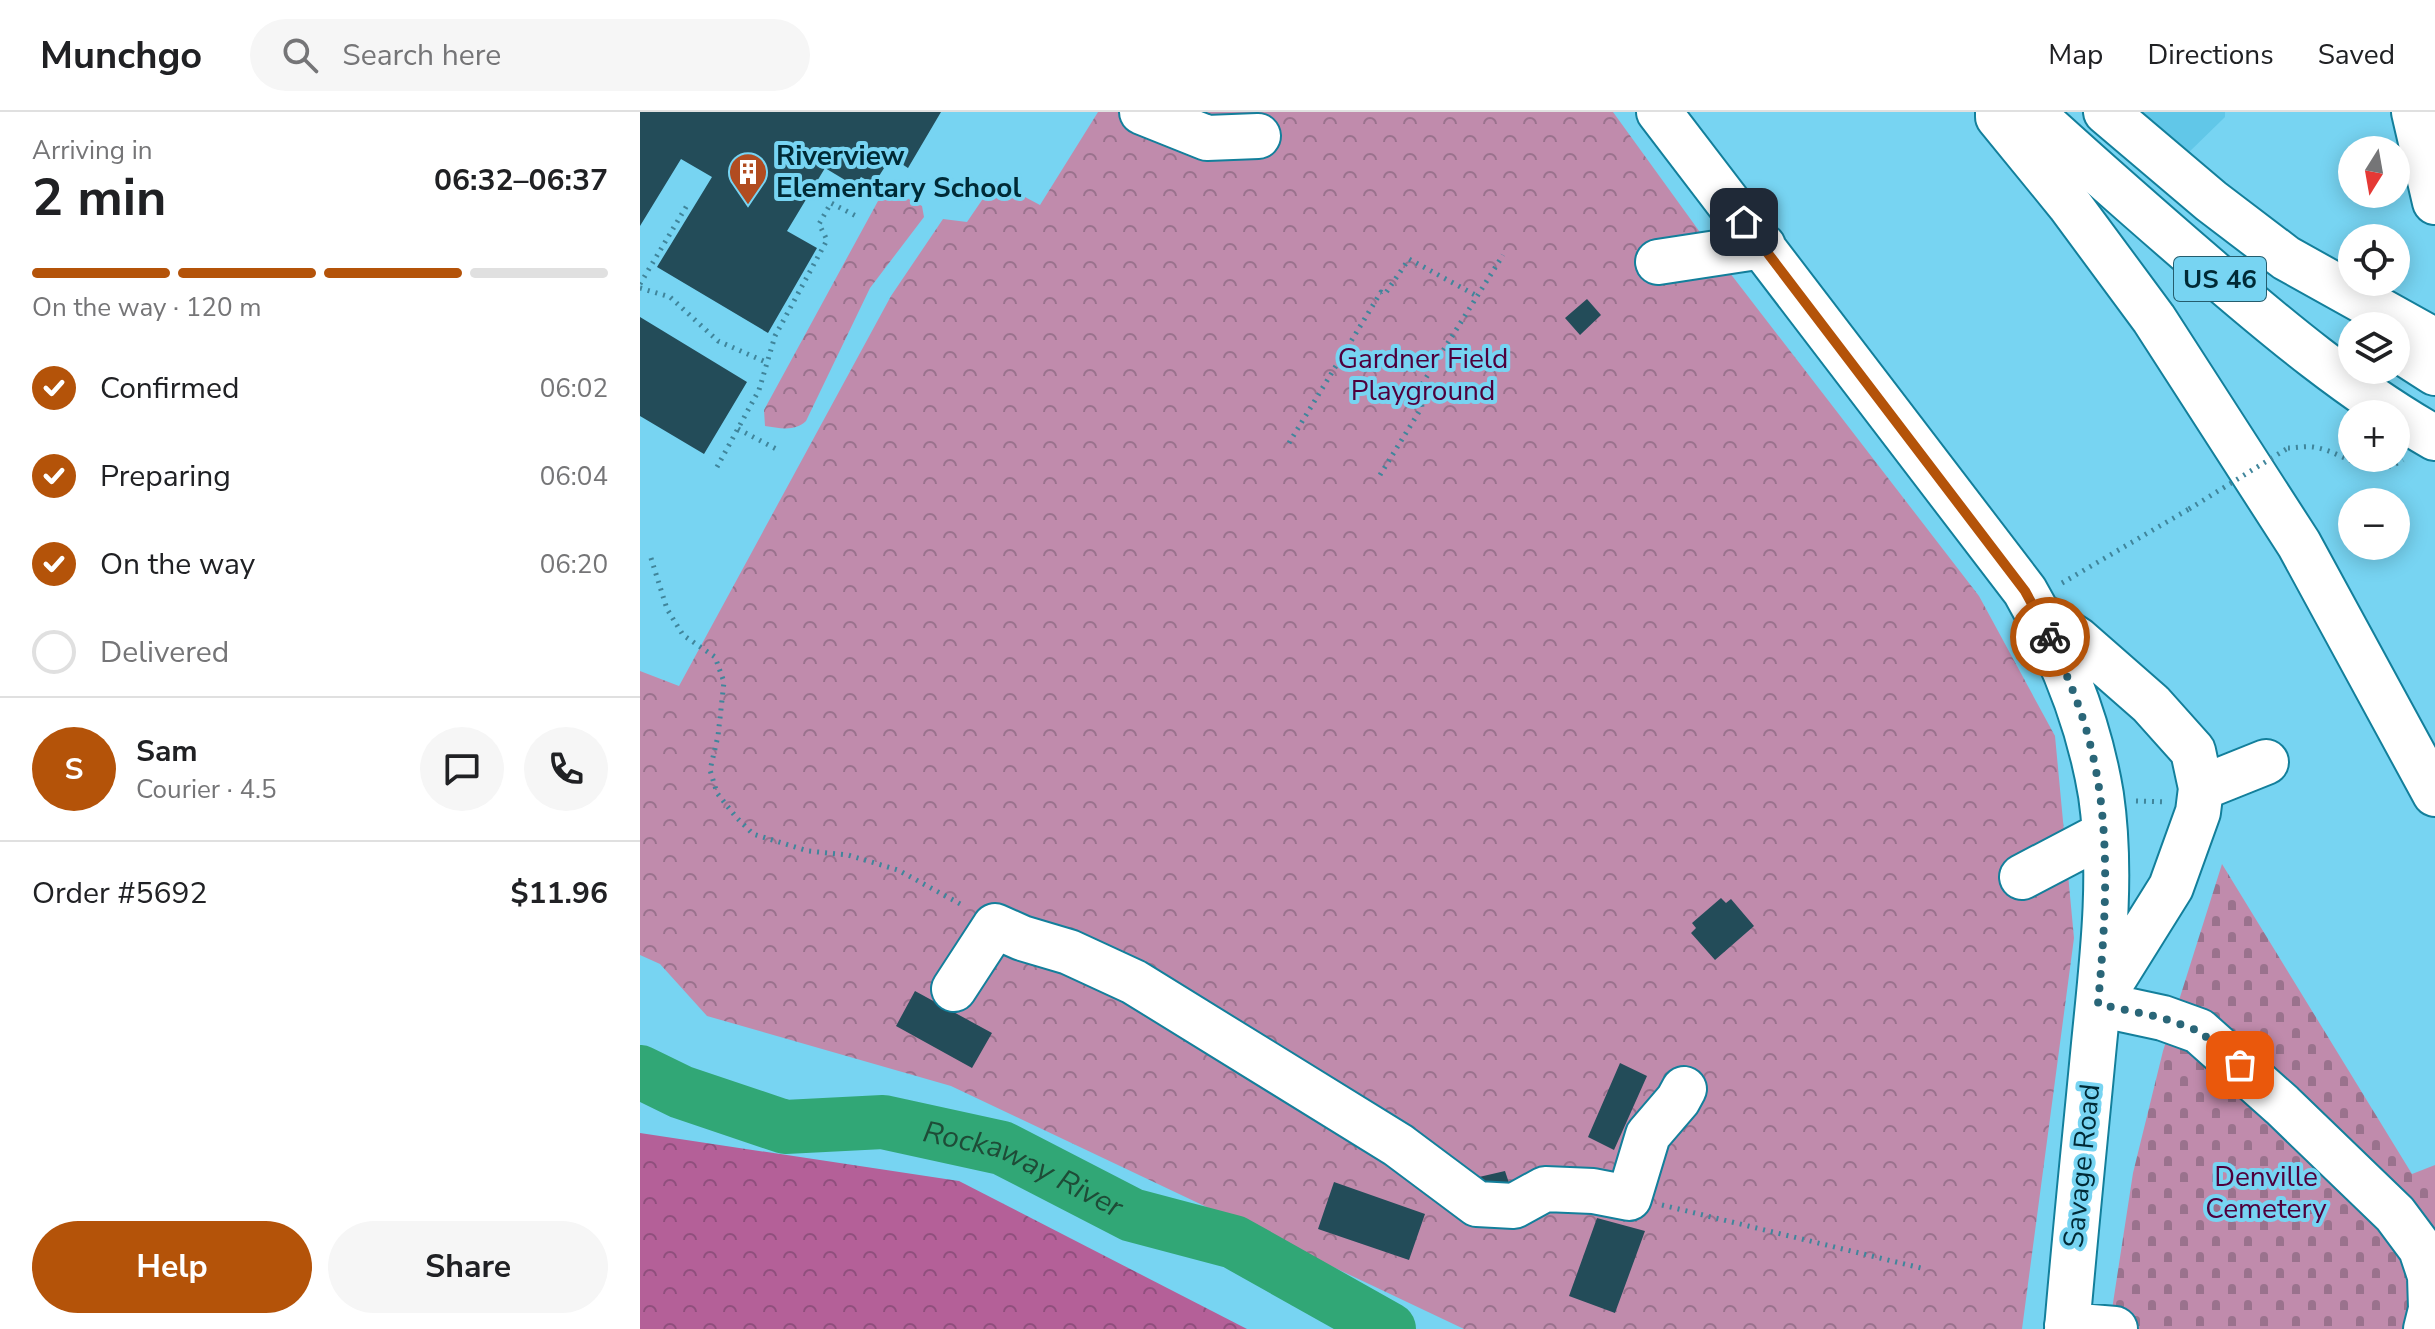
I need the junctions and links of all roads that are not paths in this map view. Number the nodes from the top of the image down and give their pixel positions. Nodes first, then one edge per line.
1 (1142, 112) edge
2 (1998, 112) edge
3 (2031, 112) edge
4 (2106, 112) edge
5 (2414, 112) edge
6 (1664, 116) edge
7 (1258, 136) dead end
8 (2435, 202) edge
9 (1763, 246) junction
10 (2286, 258) junction
11 (1658, 262) dead end
12 (2352, 312) edge
13 (2435, 341) edge
14 (2410, 357) edge
15 (2435, 373) edge
16 (2420, 448) edge
17 (2046, 602) junction
18 (2266, 762) dead end
19 (2201, 788) junction
20 (2435, 794) edge
21 (2104, 834) junction
22 (2022, 877) dead end
23 (954, 989) dead end
24 (2098, 1004) junction
25 (1684, 1089) dead end
26 (2067, 1327) edge
27 (2115, 1329) edge
28 (2426, 1329) edge

1 - 7 main road
2 - 20 main road
3 - 16 main road, US 46
4 - 10 main road, US 46
5 - 8 main road
6 - 9 main road, Savage Road
9 - 11 main road
9 - 17 main road, Savage Road
10 - 12 main road, US 46
10 - 13 main road
14 - 15 main road
17 - 19 main road, Savage Road
17 - 21 main road, Savage Road
18 - 19 main road
19 - 24 main road, Savage Road
21 - 22 main road
21 - 24 main road, Savage Road
23 - 25 main road
24 - 26 main road, Savage Road
24 - 28 main road
26 - 27 main road

